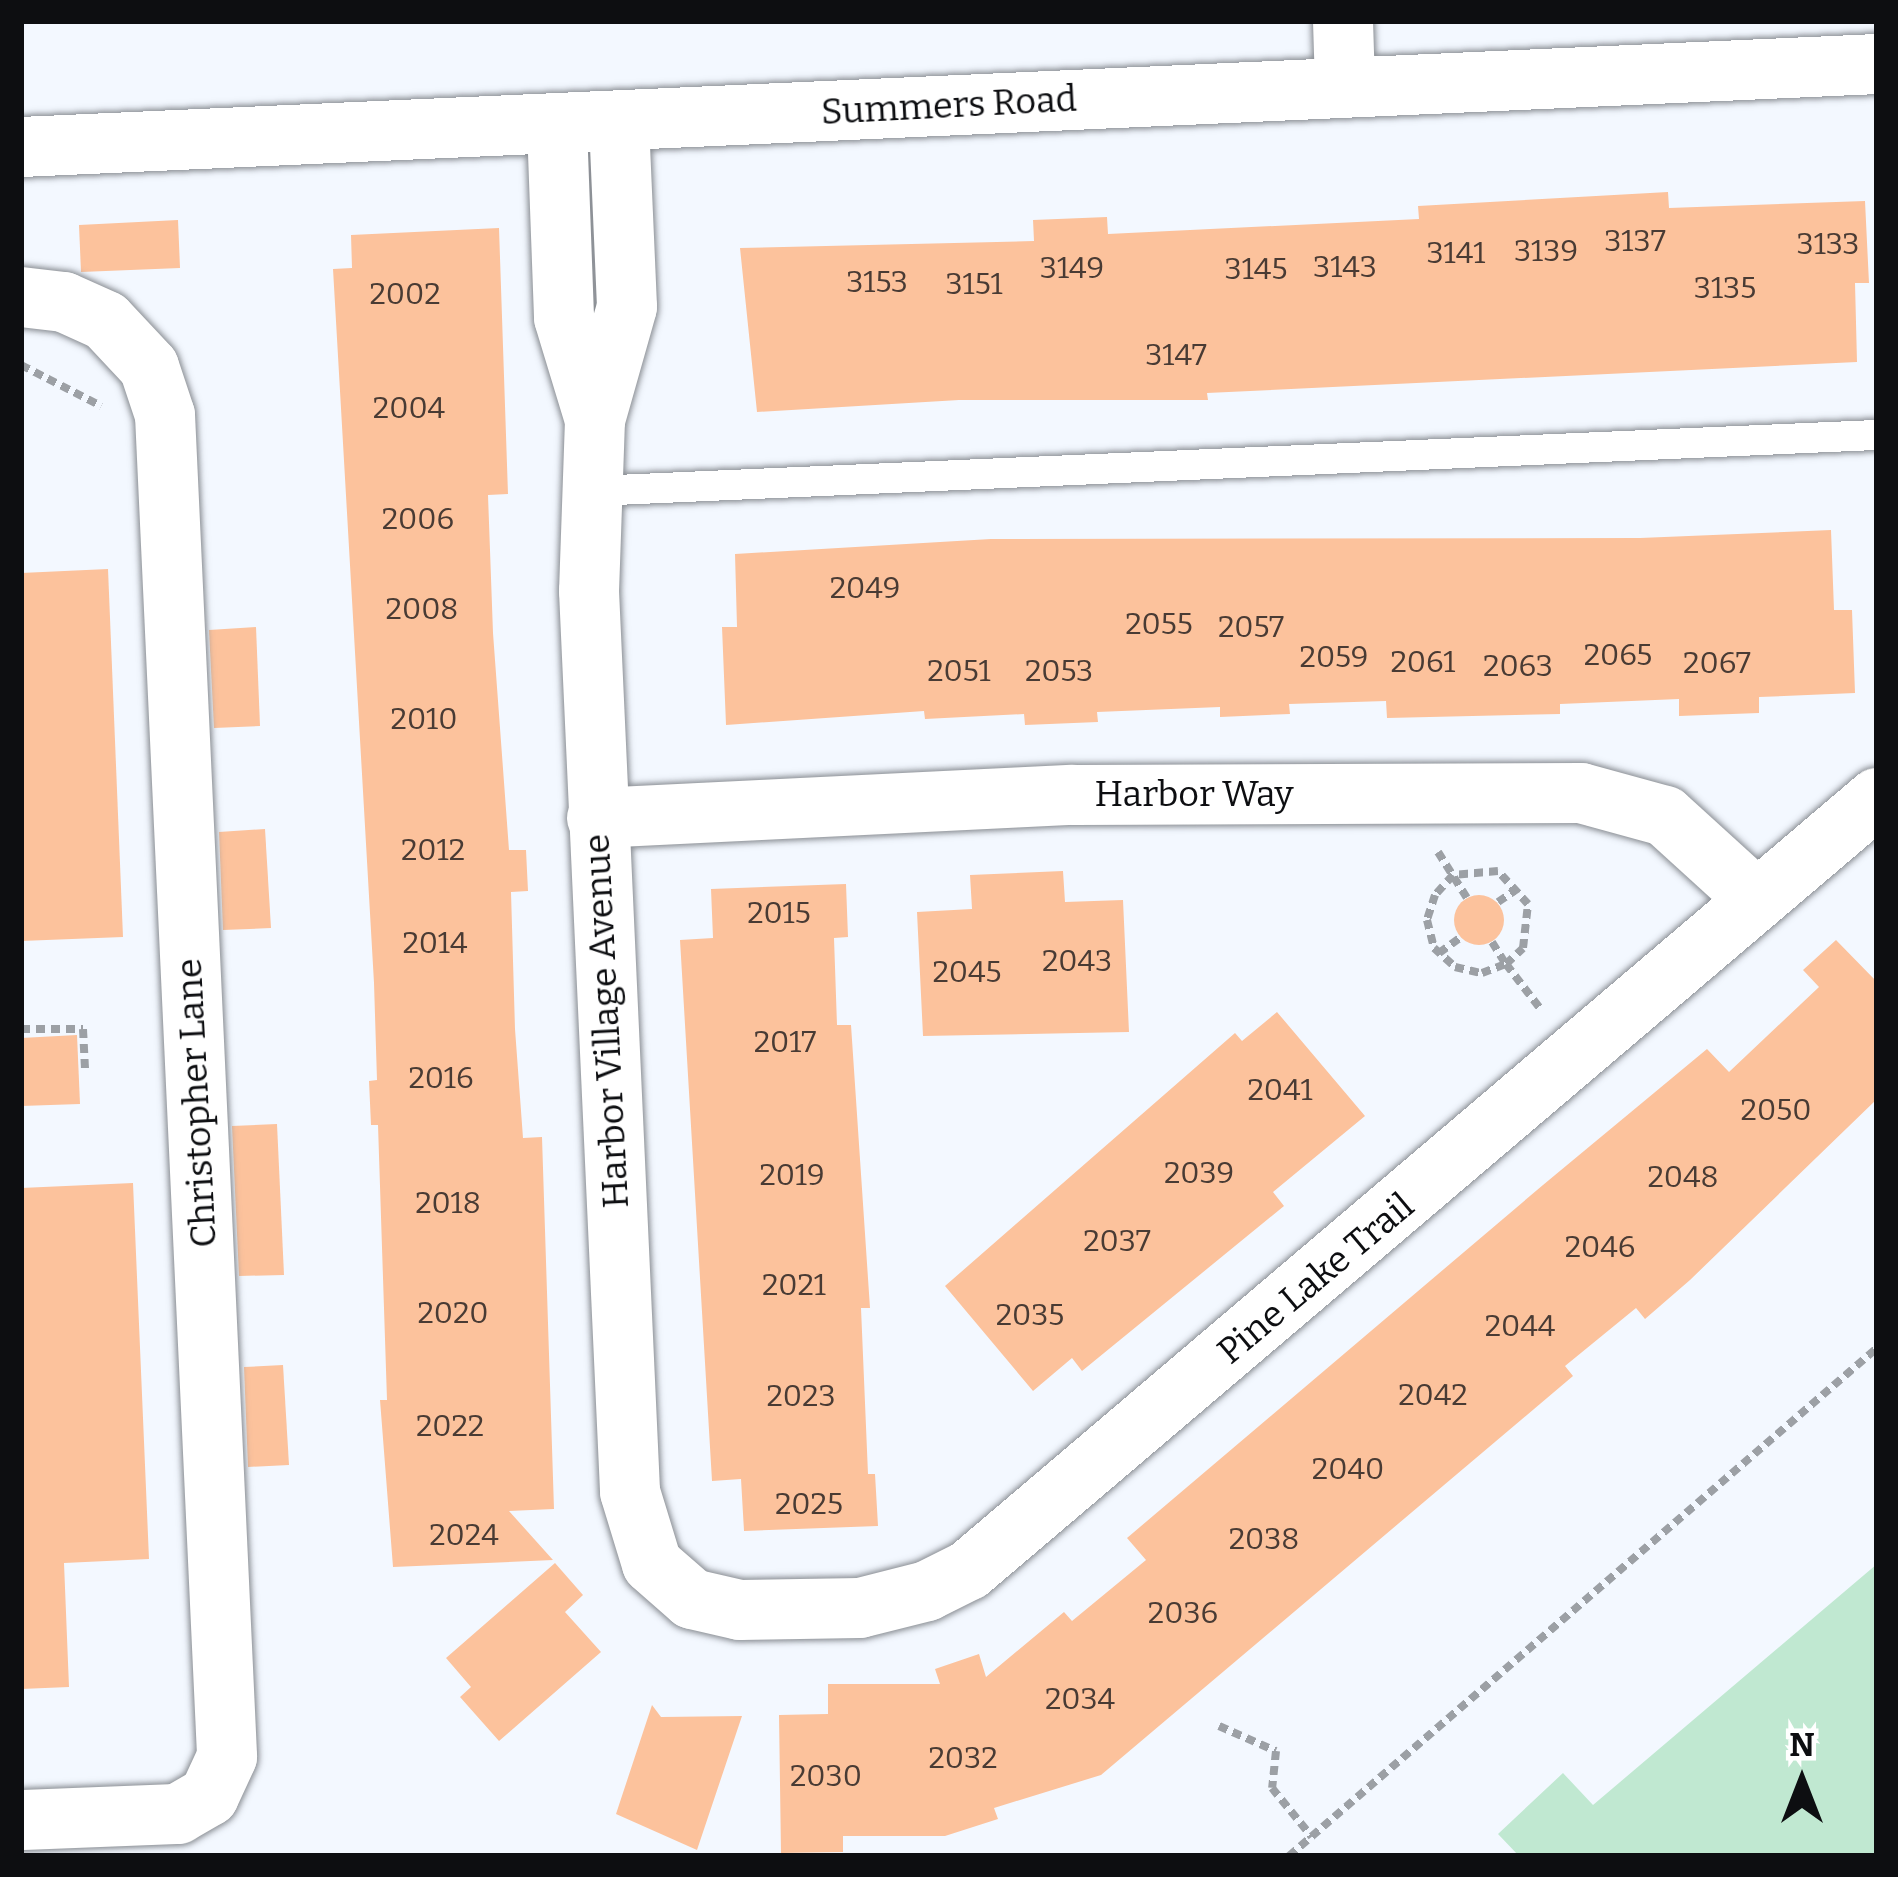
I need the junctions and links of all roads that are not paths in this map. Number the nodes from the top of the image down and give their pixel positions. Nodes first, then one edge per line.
1 (1343, 21) edge
2 (1877, 64) edge
3 (1345, 86) junction
4 (619, 124) junction
5 (557, 126) junction
6 (21, 147) edge
7 (21, 298) edge
8 (595, 420) junction
9 (1877, 435) edge
10 (593, 491) junction
11 (1877, 798) edge
12 (597, 818) junction
13 (1755, 898) junction
14 (692, 1599) joint
15 (21, 1820) edge

1 - 3 street
2 - 3 street, Summers Road
3 - 4 street, Summers Road
4 - 5 street, Summers Road
4 - 8 street, Harbor Village Avenue
5 - 6 street, Summers Road
5 - 8 street, Harbor Village Avenue
7 - 15 street, Christopher Lane
8 - 10 street, Harbor Village Avenue
9 - 10 lane
10 - 12 street, Harbor Village Avenue
11 - 13 street, Pine Lake Trail
12 - 13 street, Harbor Way
12 - 14 street, Harbor Village Avenue
13 - 14 street, Pine Lake Trail

